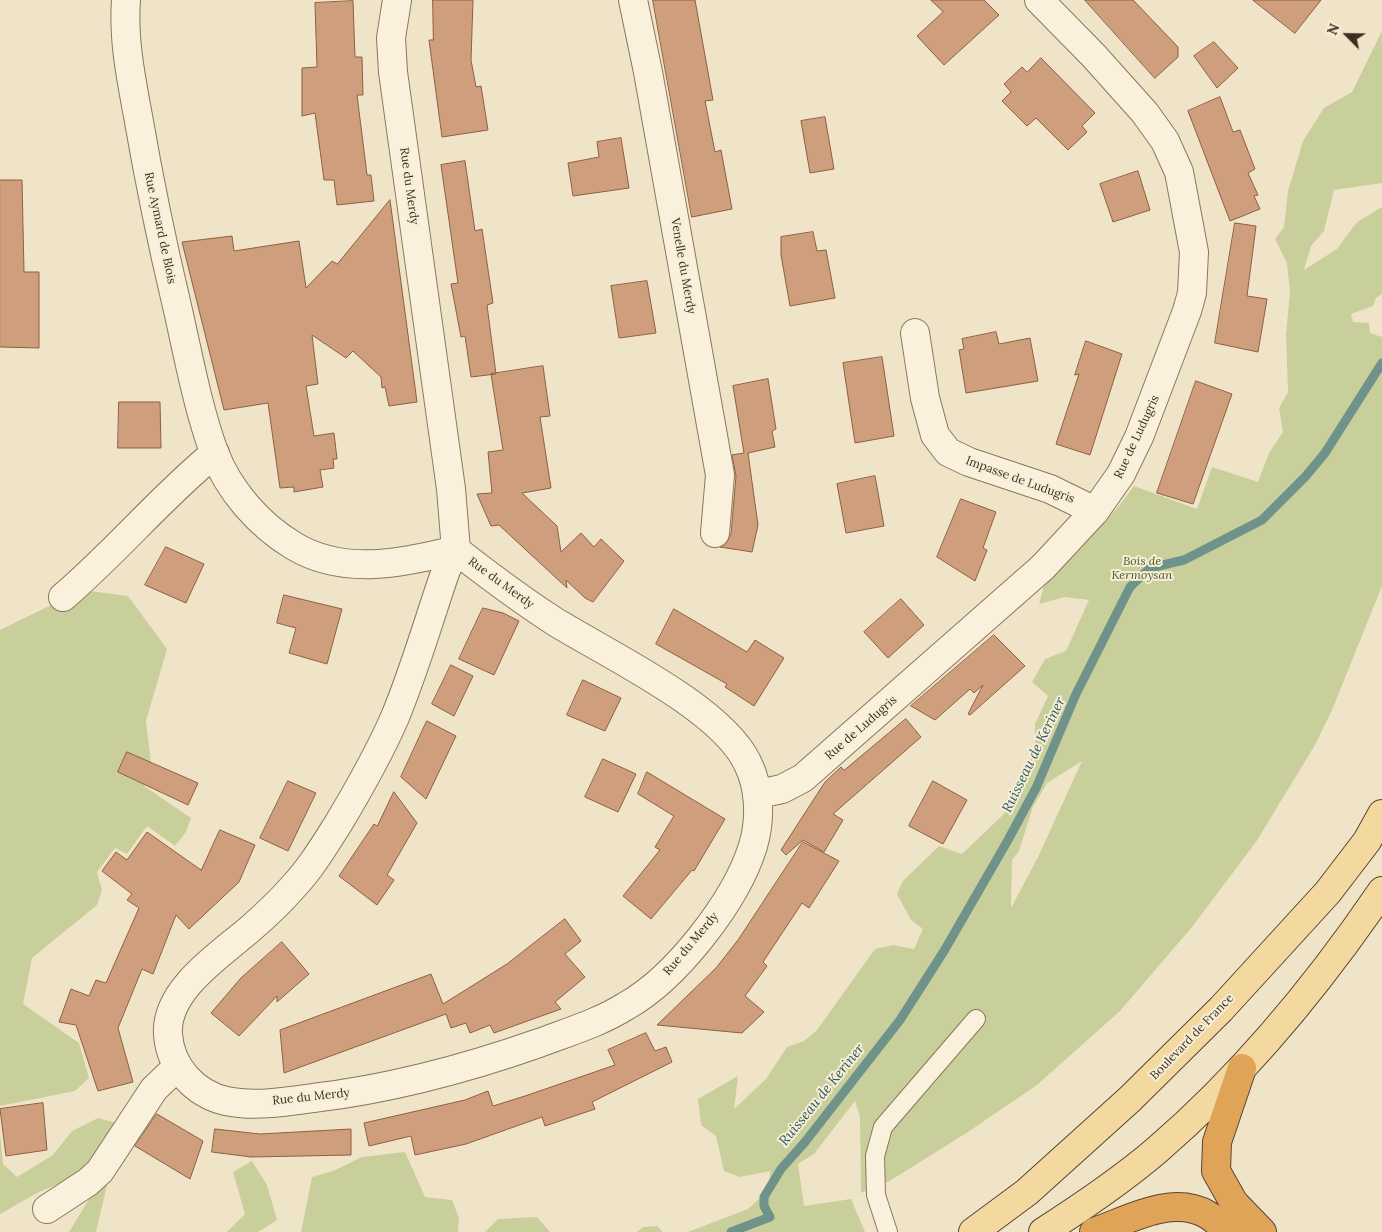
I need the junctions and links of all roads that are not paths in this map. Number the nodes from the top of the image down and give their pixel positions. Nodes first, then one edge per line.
1 (126, 0) edge
2 (397, 0) edge
3 (633, 0) edge
4 (1039, 0) edge
5 (915, 333) dead end
6 (215, 453) junction
7 (1095, 511) junction
8 (715, 533) dead end
9 (456, 550) junction
10 (64, 597) dead end
11 (758, 794) junction
12 (1382, 814) edge
13 (1382, 891) edge
14 (976, 1019) dead end
15 (177, 1067) junction
16 (1242, 1068) junction
17 (47, 1209) dead end
18 (888, 1232) edge
19 (973, 1232) edge
20 (1043, 1232) edge
21 (1094, 1232) edge
22 (1230, 1232) edge
23 (1262, 1232) edge

1 - 6 street, Rue Aymard de Blois
2 - 9 street, Rue du Merdy
3 - 8 street, Venelle du Merdy
4 - 7 street, Rue de Ludugris
5 - 7 street, Impasse de Ludugris
6 - 9 street, Rue Aymard de Blois
6 - 10 street
7 - 11 street, Rue de Ludugris
9 - 11 street, Rue du Merdy
9 - 15 street, Rue du Merdy
11 - 15 street, Rue du Merdy
12 - 19 main road, Boulevard de France
13 - 16 main road
14 - 18 lane
15 - 17 street
16 - 20 main road
16 - 23 highway
21 - 22 highway

